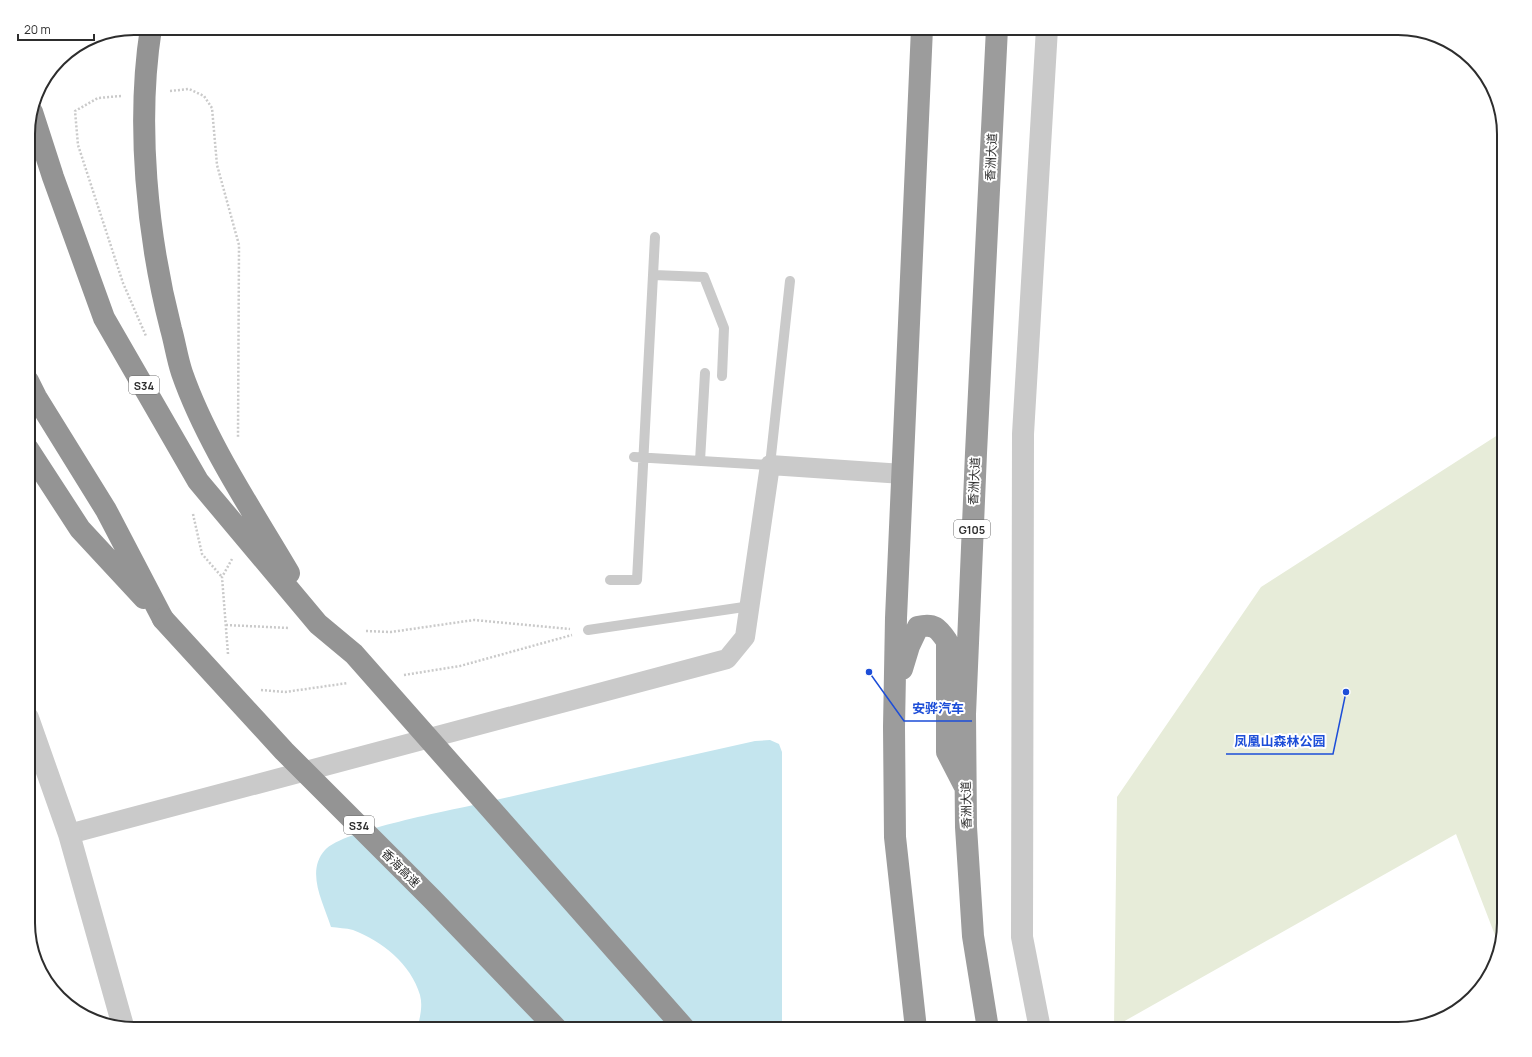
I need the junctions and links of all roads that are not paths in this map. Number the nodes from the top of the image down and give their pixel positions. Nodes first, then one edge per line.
1 (150, 35) edge
2 (922, 35) edge
3 (997, 35) edge
4 (1047, 35) edge
5 (36, 123) edge
6 (656, 237) dead end
7 (654, 275) junction
8 (790, 281) dead end
9 (704, 373) dead end
10 (722, 376) dead end
11 (35, 394) edge
12 (639, 457) junction
13 (35, 461) edge
14 (700, 461) junction
15 (770, 465) junction
16 (903, 474) junction
17 (610, 580) dead end
18 (744, 607) dead end
19 (163, 619) junction
20 (318, 624) junction
21 (588, 630) road end
22 (895, 694) junction
23 (35, 738) edge
24 (966, 790) junction
25 (69, 834) junction
26 (122, 1021) edge
27 (550, 1022) edge
28 (679, 1022) edge
29 (915, 1022) edge
30 (987, 1022) edge
31 (1039, 1022) edge

1 - 20 highway, bridge
2 - 16 highway
3 - 24 highway, 香洲大道 / G105
4 - 31 street
5 - 20 highway, S34, bridge
6 - 7 lane
7 - 10 lane
7 - 12 lane
8 - 15 lane
9 - 14 lane
11 - 19 highway
12 - 14 lane
12 - 17 lane
13 - 19 highway, S34
14 - 15 lane
15 - 16 street
15 - 25 street
16 - 22 highway
18 - 21 lane
19 - 27 highway, 香海高速 / S34, bridge
20 - 28 highway, S34, bridge
22 - 24 highway
22 - 29 highway
23 - 25 street
24 - 30 highway, 香洲大道 / G105
25 - 26 street

